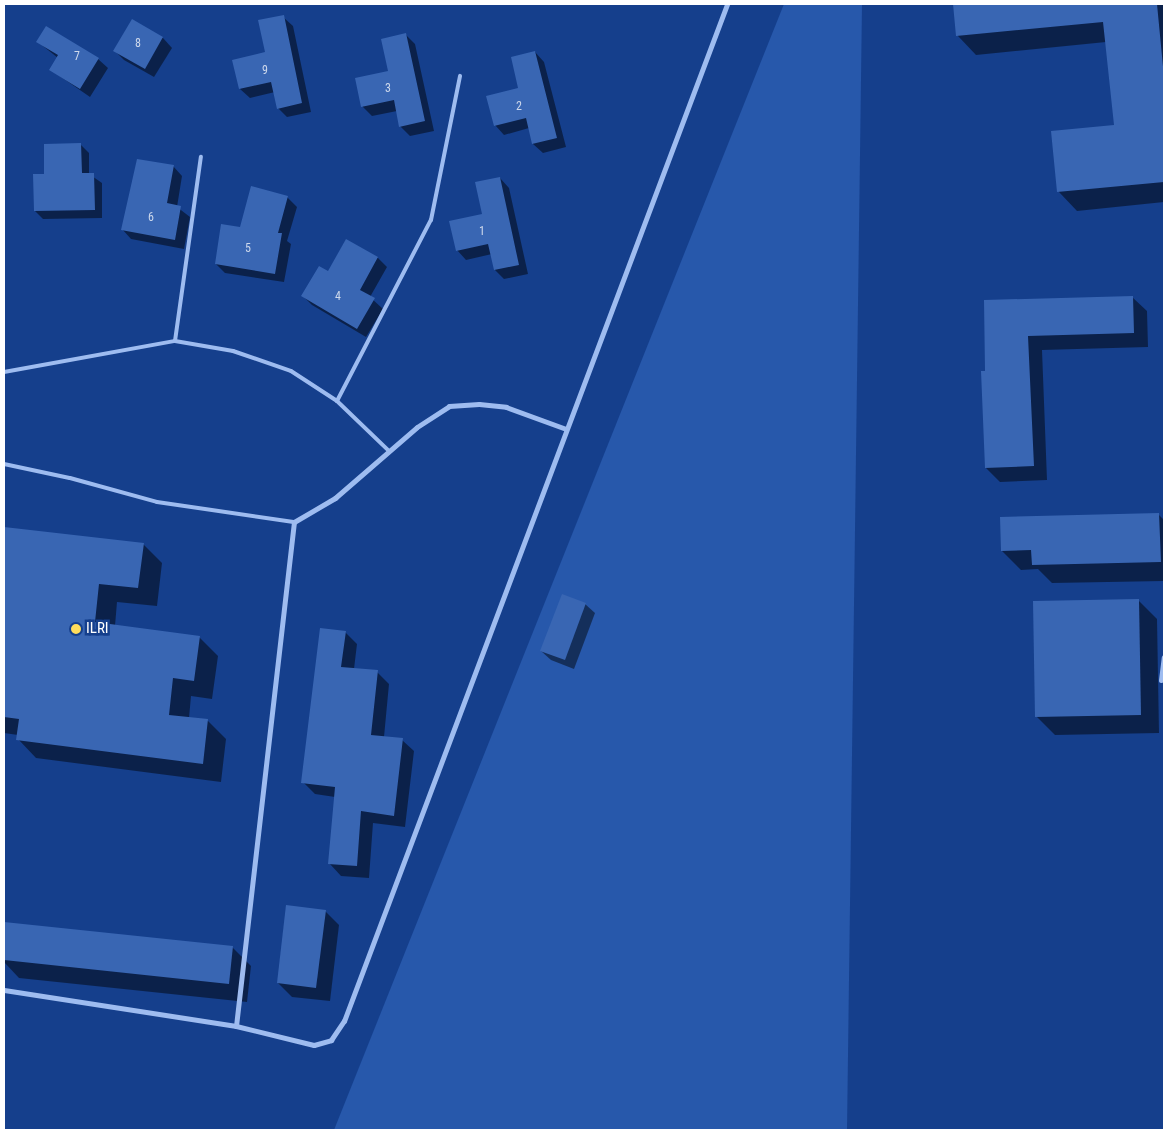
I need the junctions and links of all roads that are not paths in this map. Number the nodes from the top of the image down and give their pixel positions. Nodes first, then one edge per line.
1 (727, 4) edge
2 (460, 76) dead end
3 (201, 157) dead end
4 (175, 341) junction
5 (4, 372) edge
6 (337, 400) junction
7 (566, 429) junction
8 (389, 451) junction
9 (4, 464) edge
10 (294, 522) junction
11 (1164, 657) edge
12 (1161, 680) dead end
13 (4, 990) edge
14 (236, 1026) junction

1 - 7 street
2 - 6 lane
3 - 4 lane
4 - 5 lane
4 - 6 lane
6 - 8 lane
7 - 8 street
7 - 14 street
8 - 10 street
9 - 10 lane
10 - 14 street
11 - 12 street
13 - 14 street

